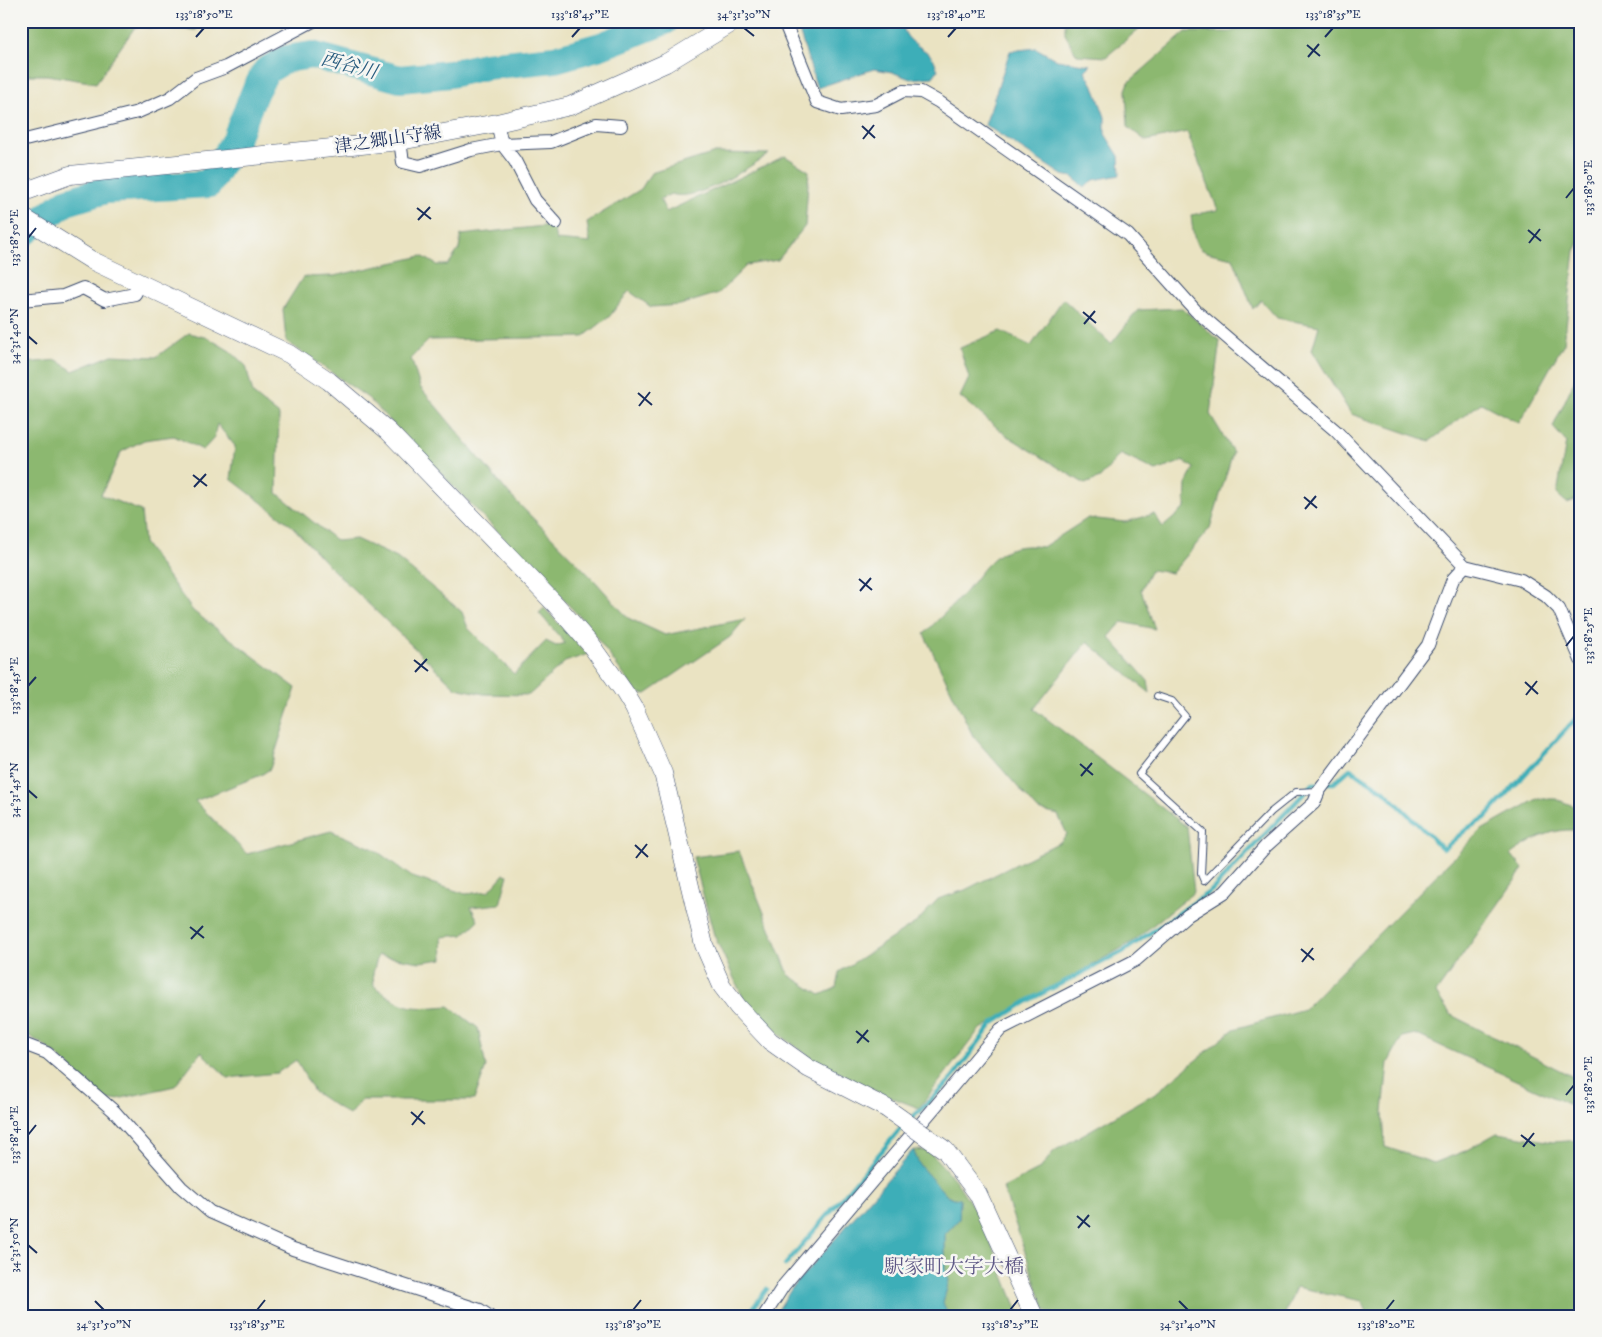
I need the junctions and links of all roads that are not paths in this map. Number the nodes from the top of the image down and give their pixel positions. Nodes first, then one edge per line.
1 (313, 21) edge
2 (735, 21) edge
3 (784, 21) edge
4 (497, 123) junction
5 (621, 126) dead end
6 (21, 141) edge
7 (400, 141) junction
8 (502, 144) junction
9 (21, 193) edge
10 (21, 216) edge
11 (556, 222) dead end
12 (141, 283) junction
13 (21, 300) edge
14 (1465, 566) junction
15 (1581, 660) edge
16 (1157, 696) dead end
17 (1319, 792) junction
18 (21, 1043) edge
19 (489, 1316) edge
20 (764, 1316) edge
21 (1034, 1316) edge

1 - 6 street
2 - 4 street, 津之郷山守線
3 - 14 street
4 - 7 street, 津之郷山守線
4 - 8 street
5 - 8 street
7 - 8 street
7 - 9 street, 津之郷山守線
8 - 11 street
10 - 12 street
12 - 13 street
12 - 21 street, bridge
14 - 15 street
14 - 17 street
16 - 17 lane
17 - 20 street
18 - 19 street

